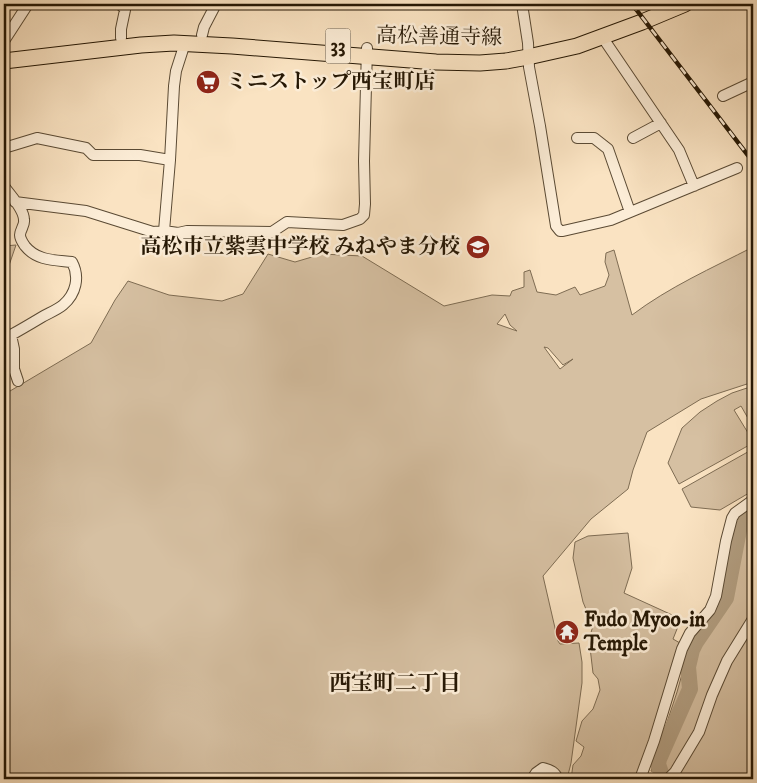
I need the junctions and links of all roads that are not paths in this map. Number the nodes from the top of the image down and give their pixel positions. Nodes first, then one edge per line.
1 (28, 4) edge
2 (119, 4) edge
3 (216, 4) edge
4 (522, 4) edge
5 (666, 4) edge
6 (685, 4) edge
7 (751, 4) edge
8 (753, 9) edge
9 (202, 35) junction
10 (121, 38) junction
11 (4, 41) edge
12 (605, 42) dead end
13 (185, 43) junction
14 (4, 52) edge
15 (367, 53) junction
16 (529, 53) junction
17 (4, 61) edge
18 (753, 82) edge
19 (723, 96) dead end
20 (661, 124) junction
21 (577, 138) dead end
22 (633, 138) dead end
23 (4, 148) edge
24 (170, 160) junction
25 (737, 168) dead end
26 (4, 186) edge
27 (694, 186) junction
28 (16, 202) junction
29 (630, 212) junction
30 (164, 231) junction
31 (18, 381) dead end
32 (753, 500) edge
33 (753, 619) edge
34 (532, 779) edge
35 (558, 779) edge
36 (640, 779) edge
37 (668, 779) edge

1 - 11 street
2 - 10 street
3 - 9 street
4 - 16 street
5 - 16 main road, 高松善通寺線 / 33
6 - 16 main road, 高松善通寺線 / 33
7 - 8 street
9 - 10 main road, 高松善通寺線 / 33
9 - 15 main road, 高松善通寺線 / 33
10 - 14 main road, 高松善通寺線 / 33
12 - 20 street
13 - 15 main road, 高松善通寺線 / 33
13 - 17 main road, 高松善通寺線 / 33
13 - 24 street
15 - 16 main road, 高松善通寺線 / 33
15 - 30 street
16 - 29 street
18 - 19 street
20 - 22 street
20 - 27 street
21 - 29 street
23 - 24 street
24 - 30 street
25 - 27 street
26 - 28 street
27 - 29 street
28 - 30 street
28 - 31 street
32 - 36 street
33 - 37 street
34 - 35 street

